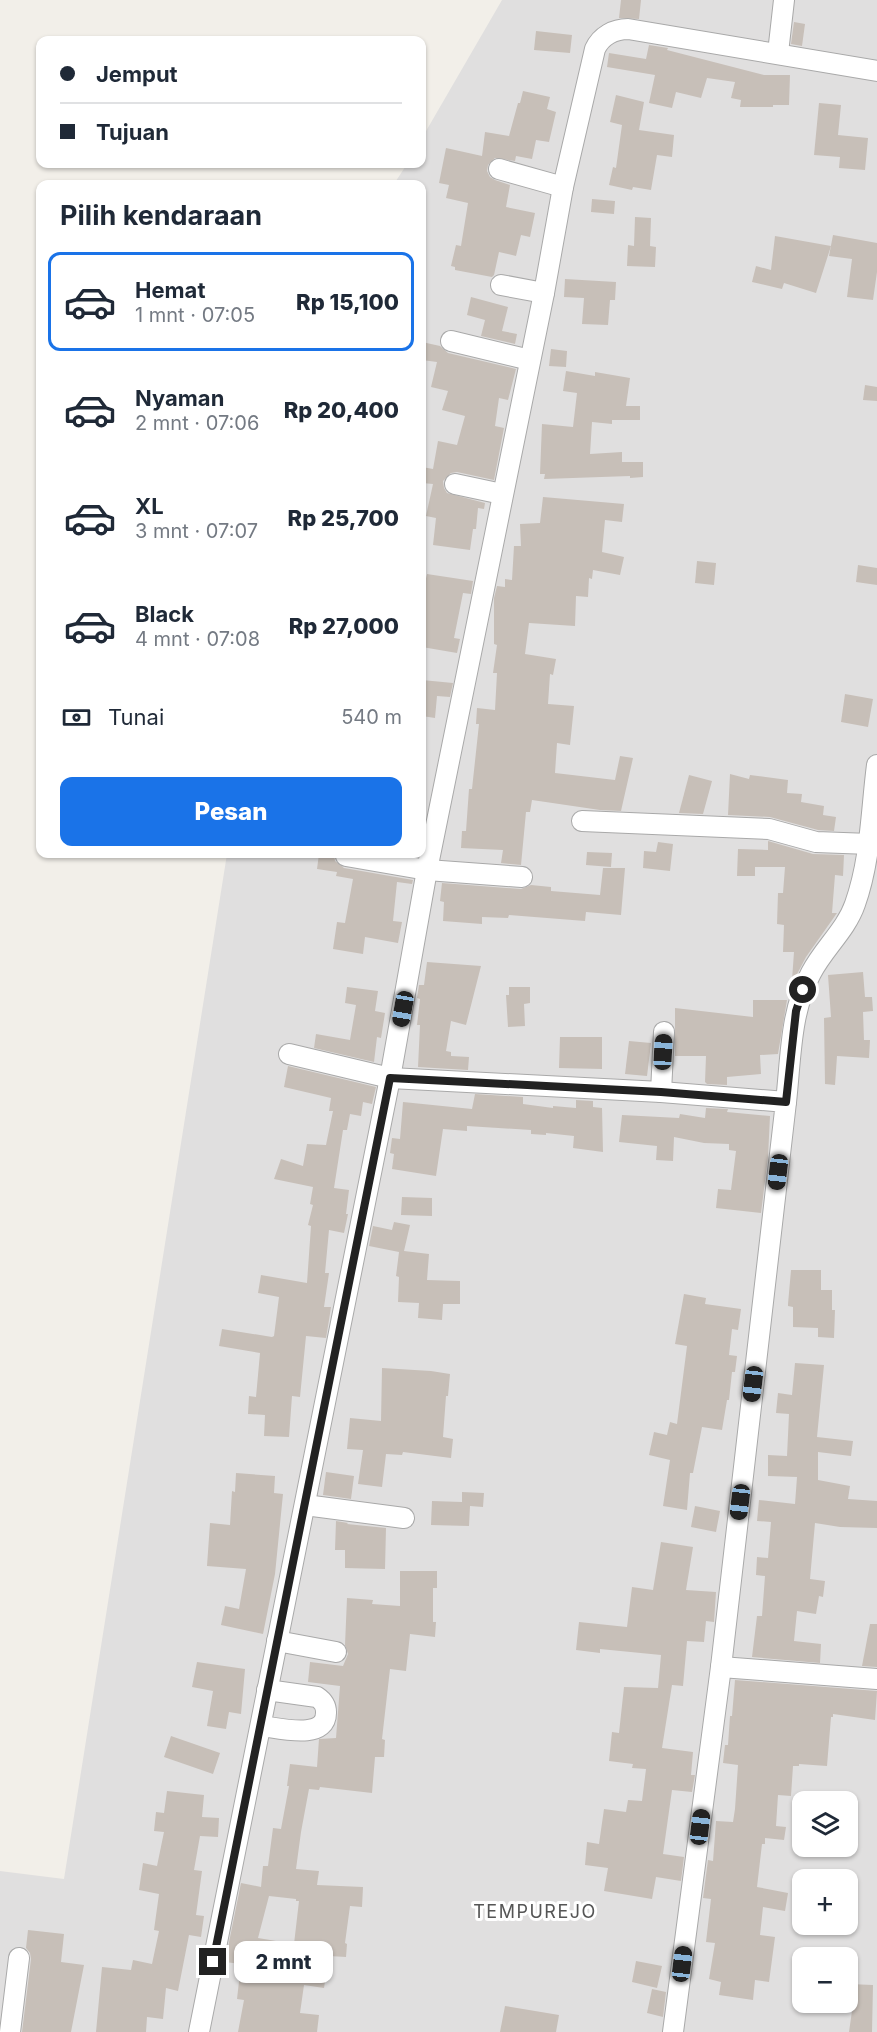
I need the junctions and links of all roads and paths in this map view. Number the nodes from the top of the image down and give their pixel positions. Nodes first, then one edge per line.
1 (784, 0) edge
2 (778, 53) junction
3 (877, 71) edge
4 (499, 169) dead end
5 (562, 187) junction
6 (501, 285) dead end
7 (544, 293) junction
8 (451, 341) dead end
9 (530, 360) junction
10 (455, 484) dead end
11 (502, 494) junction
12 (877, 765) edge
13 (582, 821) dead end
14 (870, 844) junction
15 (362, 858) edge
16 (427, 870) junction
17 (522, 876) dead end
18 (664, 1032) dead end
19 (289, 1054) dead end
20 (390, 1078) junction
21 (661, 1092) junction
22 (786, 1102) junction
23 (305, 1505) junction
24 (404, 1518) dead end
25 (277, 1641) junction
26 (336, 1652) dead end
27 (721, 1667) junction
28 (877, 1678) edge
29 (267, 1690) junction
30 (261, 1726) junction
31 (19, 1958) dead end
32 (10, 2032) edge
33 (199, 2032) edge
34 (673, 2032) edge

1 - 2 street
2 - 3 street
2 - 5 street
4 - 5 street
5 - 7 street
6 - 7 street
7 - 9 street
8 - 9 street
9 - 11 street
10 - 11 street
11 - 16 street
12 - 14 street
13 - 14 street
14 - 22 street
15 - 16 street
16 - 17 street
16 - 20 street
18 - 21 street
19 - 20 street
20 - 21 street
20 - 23 street
21 - 22 street
22 - 27 street
23 - 24 street
23 - 25 street
25 - 26 street
25 - 29 street
27 - 28 street
27 - 34 street
29 - 30 street
29 - 30 street
30 - 33 street
31 - 32 street

